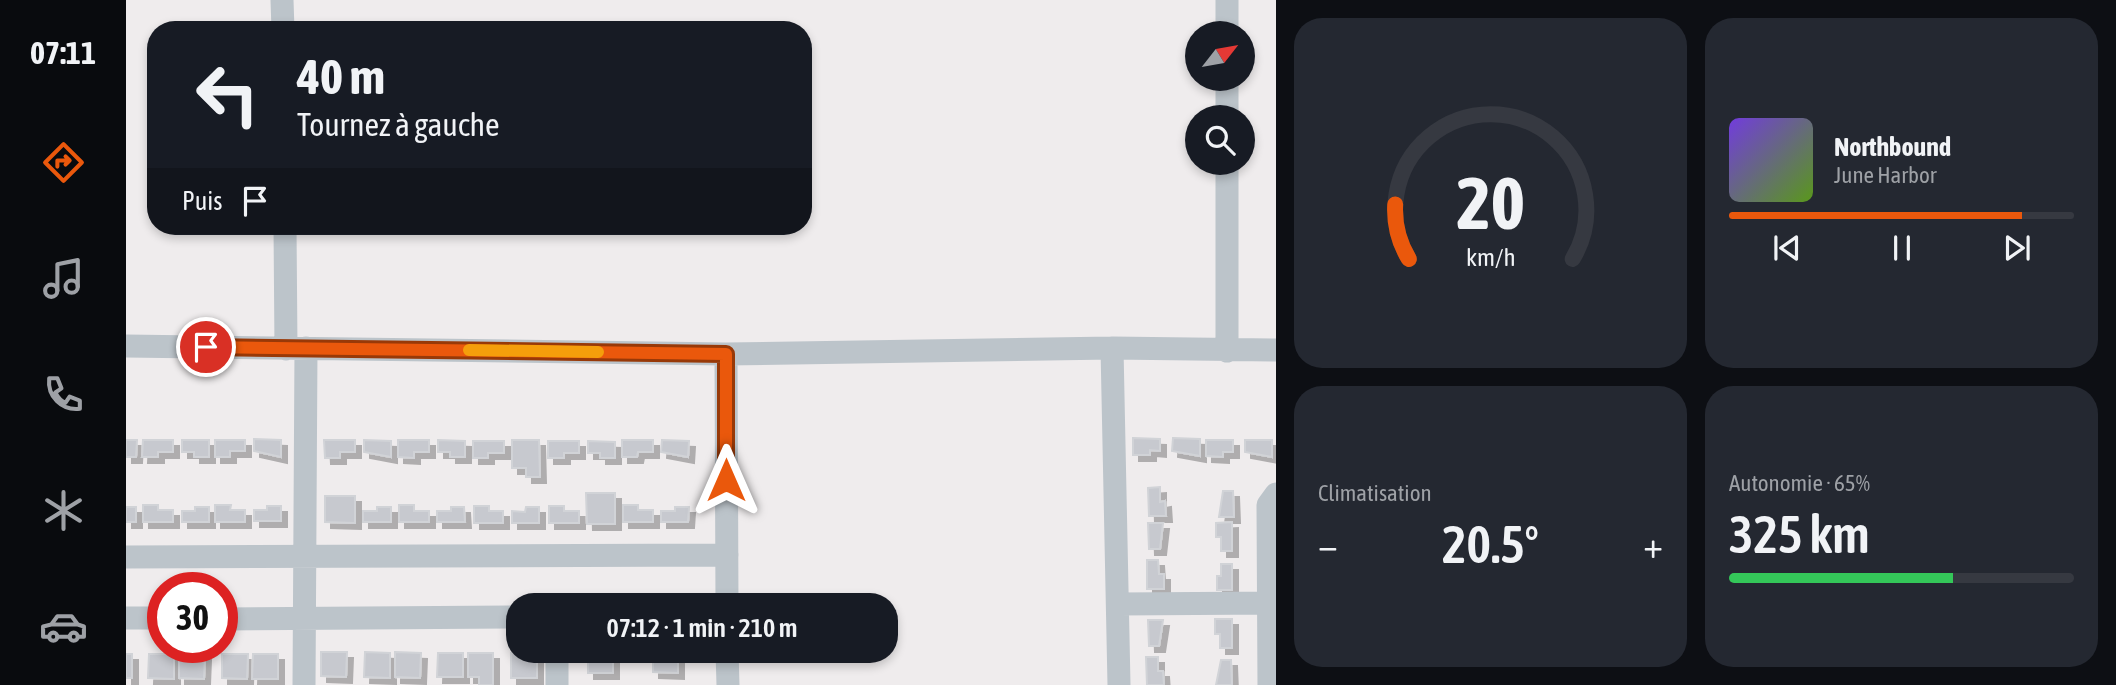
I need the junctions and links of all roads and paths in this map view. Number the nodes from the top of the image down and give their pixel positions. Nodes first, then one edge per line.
1 (282, 0) edge
2 (1227, 0) edge
3 (283, 21) edge
4 (1227, 21) edge
5 (1227, 175) edge
6 (286, 235) edge
7 (126, 346) edge
8 (296, 348) junction
9 (1112, 348) junction
10 (1227, 351) junction
11 (1276, 351) edge
12 (726, 354) junction
13 (1276, 494) edge
14 (727, 555) junction
15 (306, 556) junction
16 (126, 557) edge
17 (727, 593) edge
18 (1272, 603) edge
19 (1119, 604) junction
20 (506, 617) edge
21 (126, 618) edge
22 (147, 618) edge
23 (238, 619) edge
24 (304, 620) junction
25 (558, 663) edge
26 (727, 663) edge
27 (304, 685) edge
28 (557, 685) edge
29 (728, 685) edge
30 (1119, 685) edge
31 (1269, 685) edge

1 - 3 street
2 - 4 street
5 - 10 street
6 - 8 street
7 - 8 street
8 - 12 street
8 - 15 street
9 - 10 street
9 - 12 street
9 - 19 street
10 - 11 street
12 - 14 street
13 - 18 street
14 - 15 street
14 - 17 street
15 - 16 street
15 - 24 street
18 - 19 street
18 - 31 street
19 - 30 street
20 - 24 street
21 - 22 street
23 - 24 street
24 - 27 street
25 - 28 street
26 - 29 street

